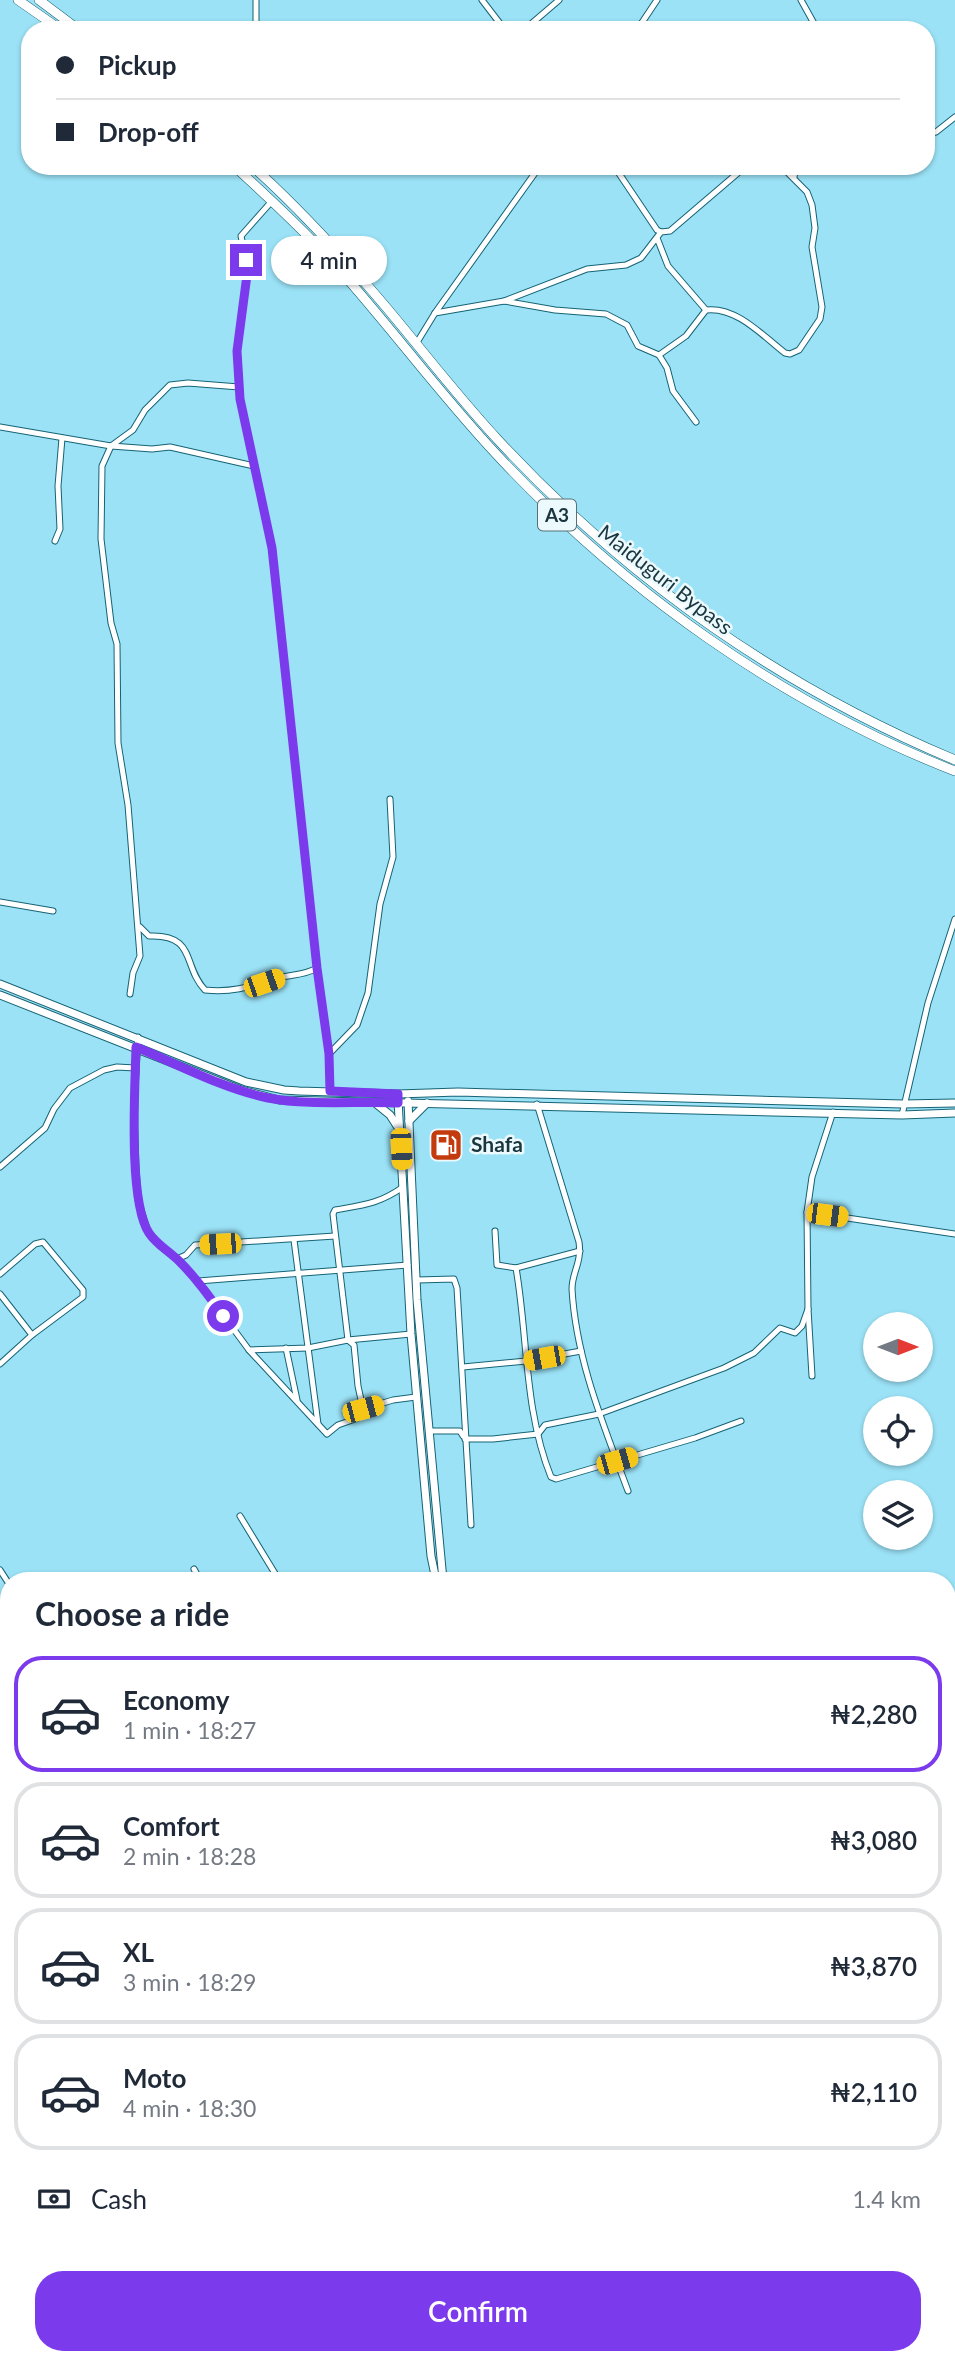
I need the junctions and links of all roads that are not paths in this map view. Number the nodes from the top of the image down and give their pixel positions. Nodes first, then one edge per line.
1 (18, 0) edge
2 (39, 0) edge
3 (256, 0) edge
4 (482, 0) edge
5 (559, 0) edge
6 (657, 0) edge
7 (801, 0) edge
8 (48, 21) edge
9 (67, 21) edge
10 (256, 21) edge
11 (498, 21) edge
12 (534, 21) edge
13 (644, 21) edge
14 (813, 21) edge
15 (955, 117) edge
16 (935, 132) edge
17 (244, 175) edge
18 (261, 175) edge
19 (534, 175) edge
20 (622, 175) edge
21 (735, 175) edge
22 (792, 175) edge
23 (794, 177) joint
24 (272, 201) junction
25 (661, 232) junction
26 (657, 238) junction
27 (504, 301) junction
28 (706, 310) junction
29 (435, 313) junction
30 (416, 344) junction
31 (408, 351) junction
32 (659, 355) junction
33 (239, 387) junction
34 (696, 422) dead end
35 (0, 427) edge
36 (61, 438) junction
37 (111, 446) junction
38 (254, 466) junction
39 (55, 541) dead end
40 (820, 701) junction
41 (955, 760) edge
42 (955, 771) edge
43 (390, 799) dead end
44 (0, 902) edge
45 (53, 911) dead end
46 (137, 917) junction
47 (955, 919) edge
48 (317, 968) junction
49 (0, 984) edge
50 (130, 994) dead end
51 (0, 995) edge
52 (138, 1037) junction
53 (136, 1047) junction
54 (329, 1054) junction
55 (135, 1068) junction
56 (330, 1091) junction
57 (398, 1094) junction
58 (408, 1094) junction
59 (373, 1102) junction
60 (398, 1103) junction
61 (408, 1103) junction
62 (427, 1103) junction
63 (955, 1103) edge
64 (537, 1104) junction
65 (903, 1104) junction
66 (833, 1112) junction
67 (955, 1113) edge
68 (902, 1115) junction
69 (409, 1121) junction
70 (400, 1130) junction
71 (0, 1167) edge
72 (403, 1187) junction
73 (807, 1212) junction
74 (495, 1231) dead end
75 (955, 1234) edge
76 (335, 1236) junction
77 (294, 1240) junction
78 (580, 1251) junction
79 (177, 1259) junction
80 (408, 1265) junction
81 (516, 1268) junction
82 (340, 1270) junction
83 (0, 1274) edge
84 (298, 1275) junction
85 (417, 1280) junction
86 (198, 1281) junction
87 (0, 1294) edge
88 (808, 1310) junction
89 (411, 1334) junction
90 (32, 1335) junction
91 (348, 1340) junction
92 (286, 1348) junction
93 (308, 1348) junction
94 (249, 1350) junction
95 (581, 1351) junction
96 (526, 1361) junction
97 (0, 1364) edge
98 (463, 1367) junction
99 (812, 1376) dead end
100 (416, 1397) junction
101 (297, 1401) junction
102 (363, 1409) junction
103 (599, 1414) junction
104 (741, 1421) dead end
105 (318, 1424) junction
106 (429, 1430) junction
107 (538, 1434) junction
108 (465, 1439) junction
109 (617, 1461) junction
110 (628, 1491) dead end
111 (240, 1516) dead end
112 (471, 1525) dead end
113 (194, 1569) dead end
114 (196, 1572) edge
115 (274, 1572) edge
116 (434, 1572) edge
117 (442, 1572) edge

1 - 8 main road
2 - 9 main road
3 - 10 street
4 - 11 street
5 - 12 street
6 - 13 street
7 - 14 street
15 - 16 street
17 - 24 main road, Maiduguri Bypass / A3
18 - 30 main road, Maiduguri Bypass / A3
19 - 29 street
20 - 25 street
21 - 25 street
22 - 23 street
23 - 28 street
24 - 31 main road, Maiduguri Bypass / A3
24 - 33 street
25 - 26 street
26 - 27 street
26 - 28 street
27 - 29 street
27 - 32 street
28 - 32 street
29 - 30 street
30 - 31 street
30 - 40 main road, Maiduguri Bypass / A3
31 - 40 main road, Maiduguri Bypass / A3
32 - 34 street
33 - 37 street
33 - 38 street
35 - 36 street
36 - 37 street
36 - 39 street
37 - 38 street
37 - 46 street
38 - 48 street
40 - 41 main road, Maiduguri Bypass / A3
40 - 42 main road, Maiduguri Bypass / A3
43 - 54 street
44 - 45 street
46 - 48 street
46 - 50 street
47 - 65 street
48 - 54 street
49 - 52 street
51 - 53 street
52 - 53 street
52 - 56 street
53 - 55 street
53 - 59 street
54 - 56 street
55 - 71 street
55 - 79 street
56 - 57 street
57 - 58 street
57 - 60 street
58 - 61 street
58 - 65 street
59 - 60 street
59 - 70 street
60 - 61 street
60 - 70 street
61 - 62 street
61 - 69 street
62 - 64 street
62 - 69 street
63 - 65 street
64 - 66 street
64 - 78 street
65 - 68 street
66 - 68 street
66 - 73 street
67 - 68 street
69 - 85 street
70 - 72 street
72 - 76 street
72 - 80 street
73 - 75 street
73 - 88 street
74 - 81 street
76 - 77 street
76 - 82 street
77 - 79 street
77 - 84 street
78 - 81 street
78 - 95 street
79 - 86 street
80 - 82 street
80 - 89 street
81 - 96 street
82 - 84 street
82 - 91 street
83 - 90 street
84 - 86 street
84 - 93 street
85 - 98 street
85 - 106 street
86 - 94 street
87 - 90 street
88 - 99 street
88 - 103 street
89 - 91 street
89 - 100 street
90 - 97 street
91 - 93 street
91 - 102 street
92 - 93 street
92 - 94 street
92 - 101 street
93 - 105 street
94 - 101 street
95 - 96 street
95 - 103 street
96 - 98 street
96 - 107 street
98 - 108 street
100 - 102 street
100 - 116 street
101 - 105 street
102 - 105 street
103 - 107 street
103 - 109 street
104 - 109 street
106 - 108 street
106 - 117 street
107 - 108 street
107 - 109 street
108 - 112 street
109 - 110 street
111 - 115 street
113 - 114 street

